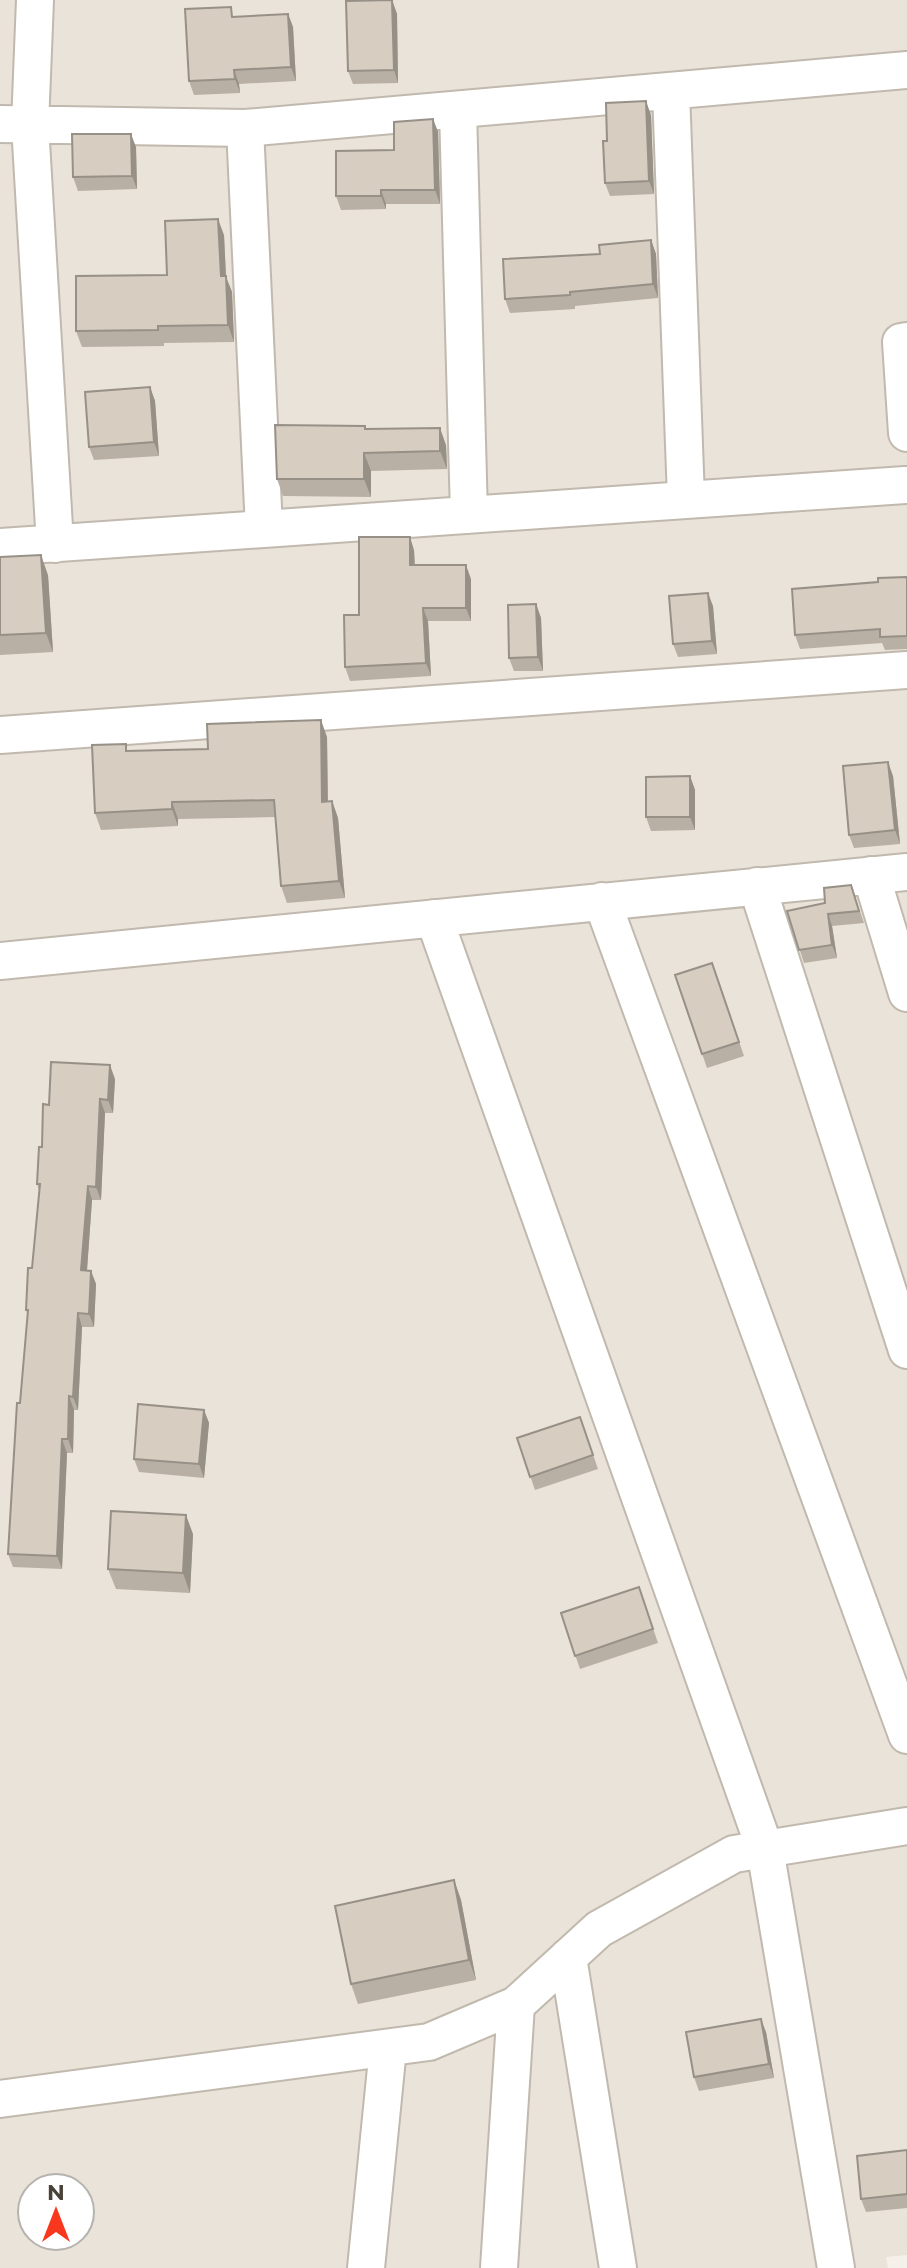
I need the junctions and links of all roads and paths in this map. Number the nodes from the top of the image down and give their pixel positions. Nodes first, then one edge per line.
1 (35, 0) edge
2 (907, 70) edge
3 (671, 91) junction
4 (458, 110) junction
5 (15, 125) edge
6 (245, 128) junction
7 (907, 341) edge
8 (907, 433) edge
9 (906, 481) edge
10 (686, 499) junction
11 (469, 515) junction
12 (264, 529) junction
13 (55, 544) junction
14 (0, 547) edge
15 (907, 670) edge
16 (0, 735) edge
17 (907, 872) edge
18 (871, 875) junction
19 (757, 886) junction
20 (602, 901) junction
21 (434, 918) junction
22 (0, 961) edge
23 (907, 993) edge
24 (907, 1350) edge
25 (907, 1735) edge
26 (907, 1826) edge
27 (765, 1849) junction
28 (568, 1957) junction
29 (516, 2005) junction
30 (388, 2048) junction
31 (0, 2099) edge
32 (366, 2268) edge
33 (499, 2268) edge
34 (618, 2268) edge
35 (836, 2268) edge

1 - 5 street
2 - 3 street
3 - 4 street
3 - 10 street
4 - 6 street
4 - 11 street
5 - 6 street
5 - 13 street
6 - 12 street
7 - 8 street
9 - 10 street
10 - 11 street
11 - 12 street
12 - 13 street
13 - 14 street
15 - 16 street
17 - 18 street
18 - 19 street
18 - 23 street
19 - 20 street
19 - 24 street
20 - 21 street
20 - 25 street
21 - 22 street
21 - 27 street
26 - 27 street
27 - 28 street
27 - 35 street
28 - 29 street
28 - 34 street
29 - 30 street
29 - 33 street
30 - 31 street
30 - 32 street

